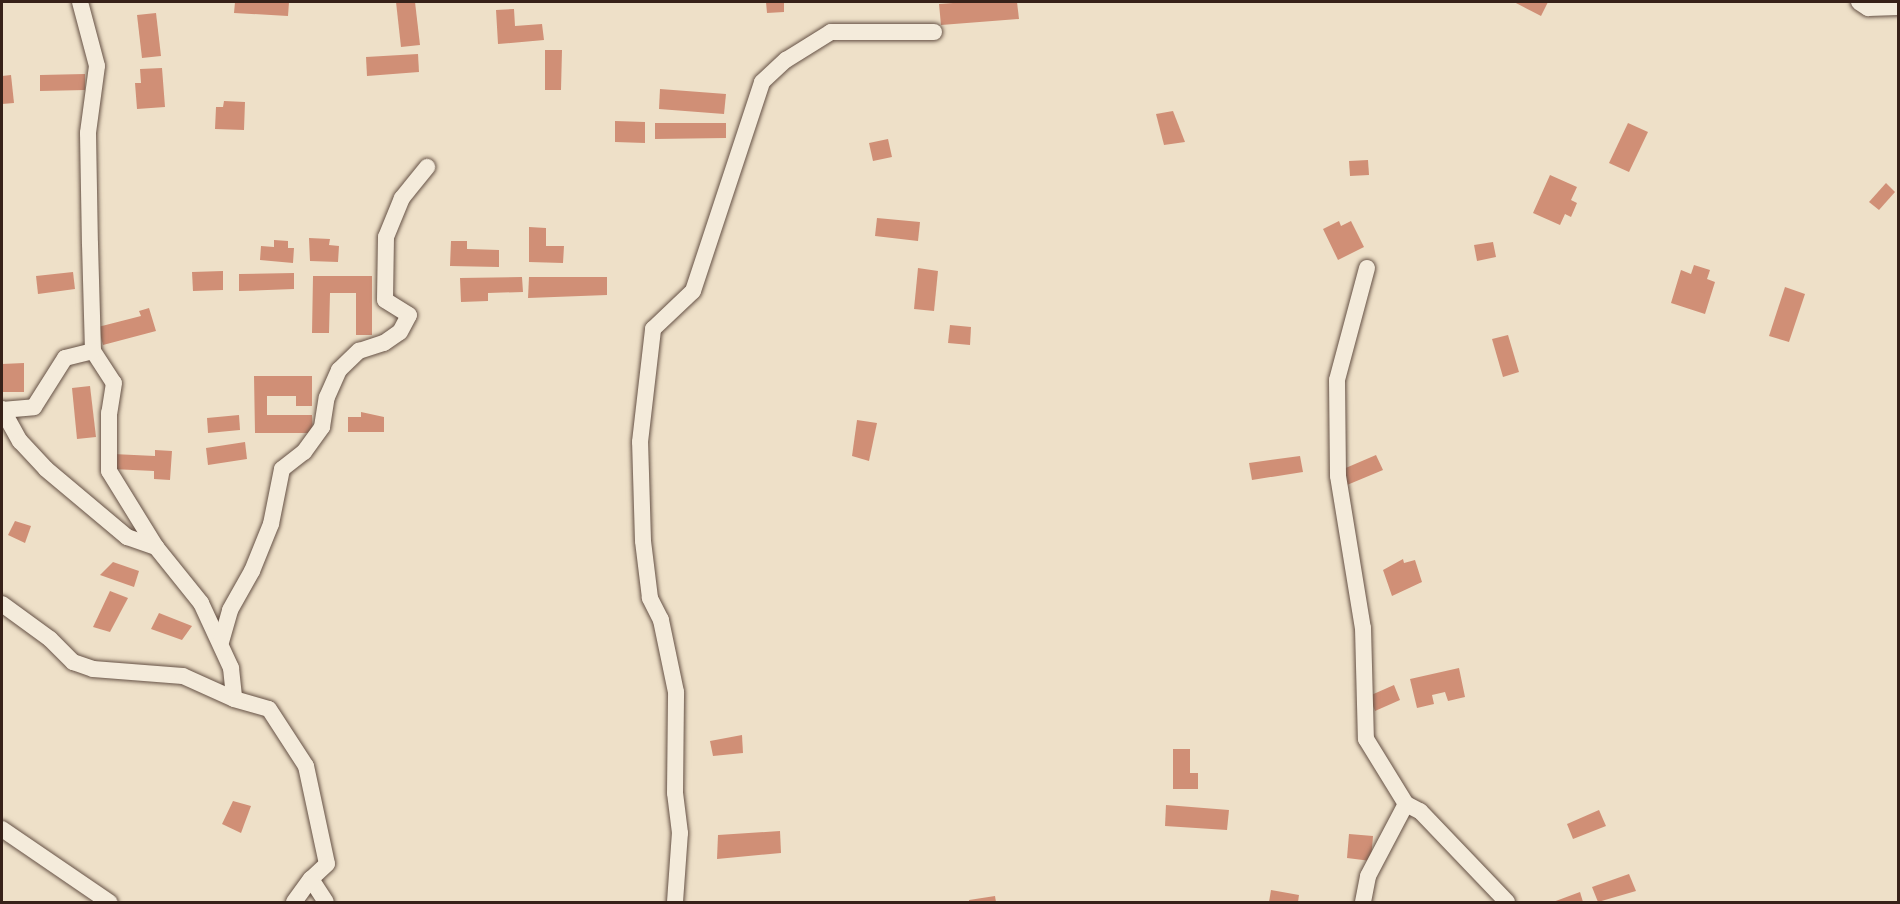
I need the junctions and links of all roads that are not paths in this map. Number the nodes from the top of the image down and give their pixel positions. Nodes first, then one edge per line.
1 (80, 2) edge
2 (1859, 2) edge
3 (1899, 7) edge
4 (934, 32) dead end
5 (427, 167) dead end
6 (1367, 268) dead end
7 (93, 351) junction
8 (2, 410) edge
9 (156, 547) junction
10 (2, 604) edge
11 (221, 642) junction
12 (234, 699) junction
13 (1406, 804) junction
14 (2, 830) edge
15 (311, 879) junction
16 (109, 903) edge
17 (294, 903) edge
18 (326, 903) edge
19 (675, 903) edge
20 (1363, 903) edge
21 (1507, 903) edge

1 - 7 street
2 - 3 street
4 - 19 street
5 - 11 street
6 - 13 street
7 - 8 street
7 - 9 street
8 - 9 street
9 - 11 street
10 - 12 street
11 - 12 street
12 - 15 street
13 - 20 street
13 - 21 street
14 - 16 street
15 - 17 street
15 - 18 street

